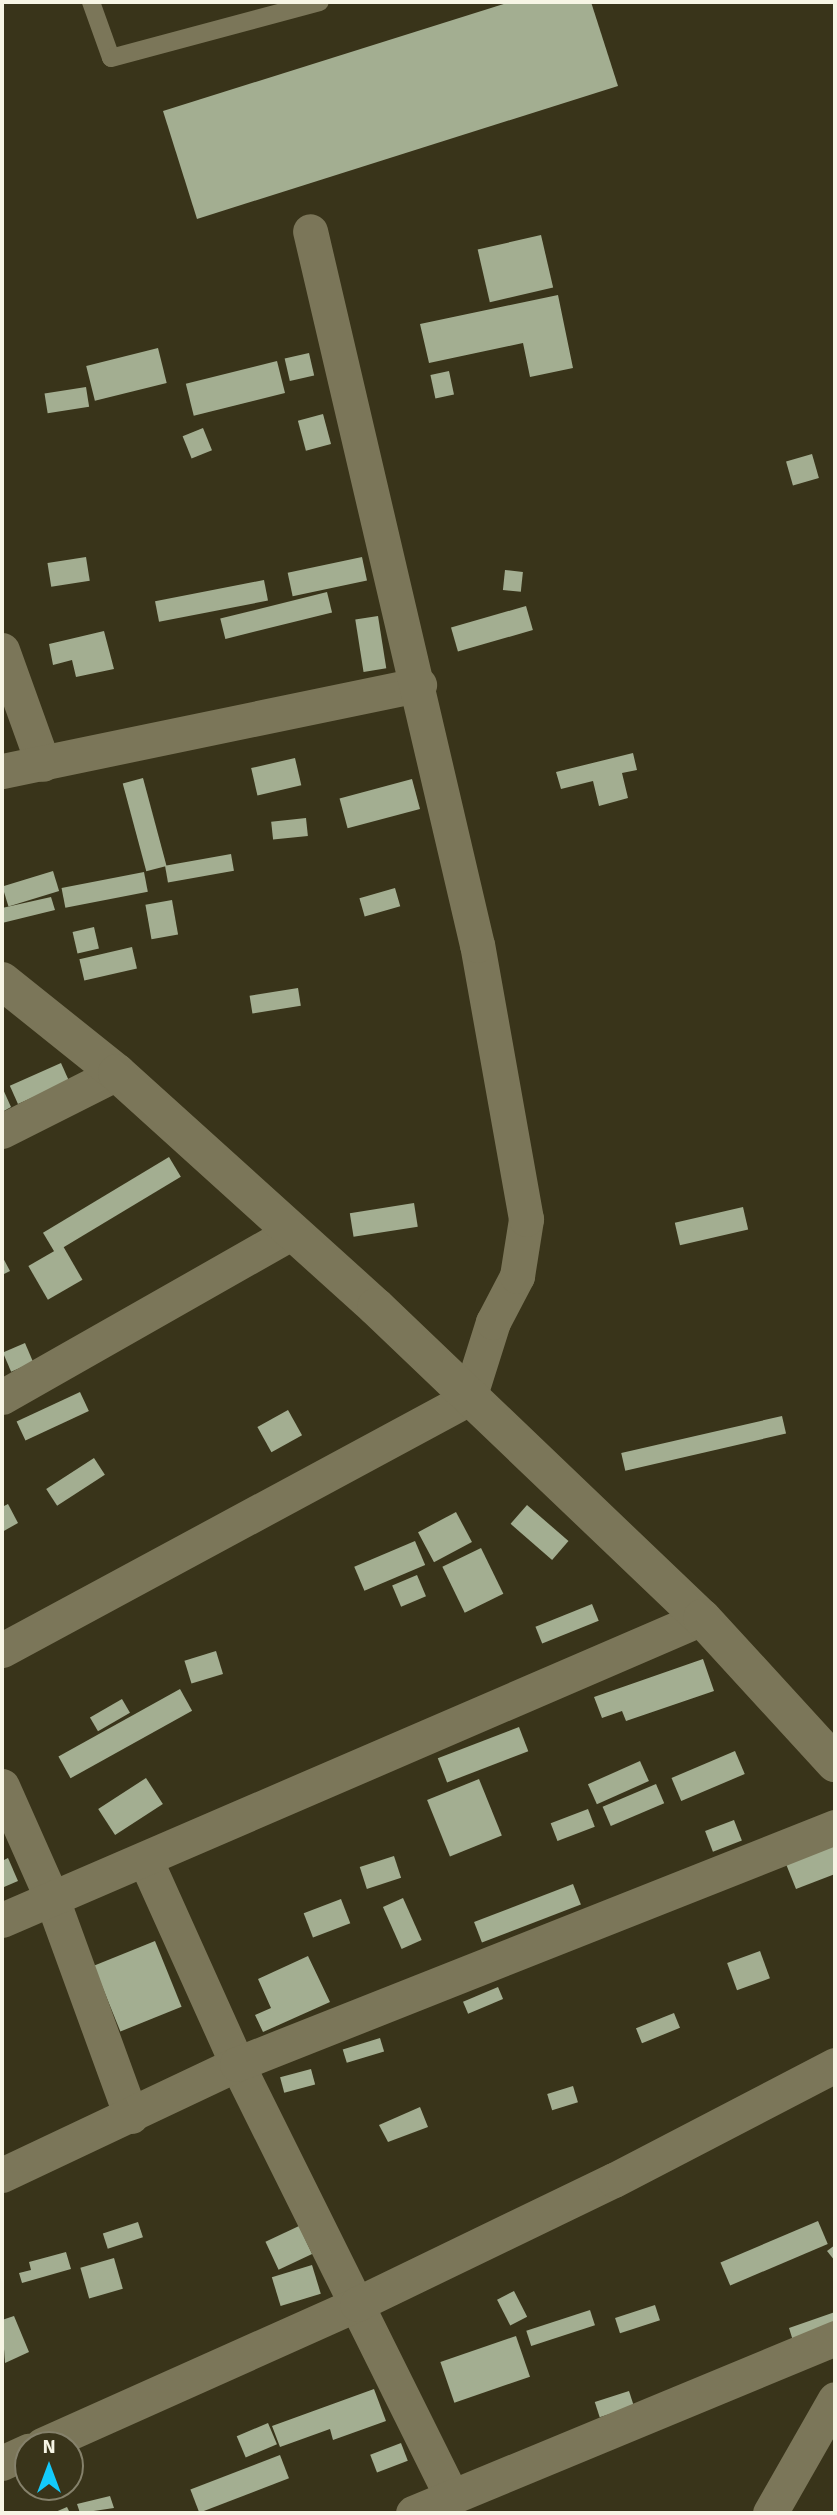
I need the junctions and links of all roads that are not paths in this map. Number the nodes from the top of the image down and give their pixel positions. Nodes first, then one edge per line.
1 (91, 2) edge
2 (320, 2) edge
3 (310, 231) dead end
4 (2, 650) edge
5 (419, 685) junction
6 (43, 764) junction
7 (2, 771) edge
8 (2, 981) edge
9 (117, 1073) junction
10 (2, 1131) edge
11 (292, 1233) junction
12 (2, 1397) edge
13 (469, 1398) junction
14 (702, 1618) junction
15 (2, 1650) edge
16 (835, 1763) edge
17 (2, 1786) edge
18 (835, 1827) edge
19 (145, 1859) junction
20 (52, 1899) junction
21 (2, 1920) edge
22 (237, 2064) junction
23 (835, 2066) edge
24 (131, 2116) junction
25 (2, 2175) edge
26 (357, 2304) junction
27 (835, 2338) edge
28 (835, 2399) edge
29 (73, 2431) edge
30 (452, 2497) junction
31 (413, 2513) edge
32 (770, 2513) edge

1 - 2 lane
3 - 5 street
4 - 6 street
5 - 6 street
5 - 13 street
6 - 7 street
8 - 9 street
9 - 10 street
9 - 11 street
11 - 12 street
11 - 13 street
13 - 14 street
13 - 15 street
14 - 16 street
14 - 19 street
17 - 20 street
18 - 22 street
19 - 20 street
19 - 22 street
20 - 21 street
20 - 24 street
22 - 24 street
22 - 26 street
23 - 26 street
24 - 25 street
26 - 29 street
26 - 30 street
27 - 30 street
28 - 32 street
30 - 31 street

